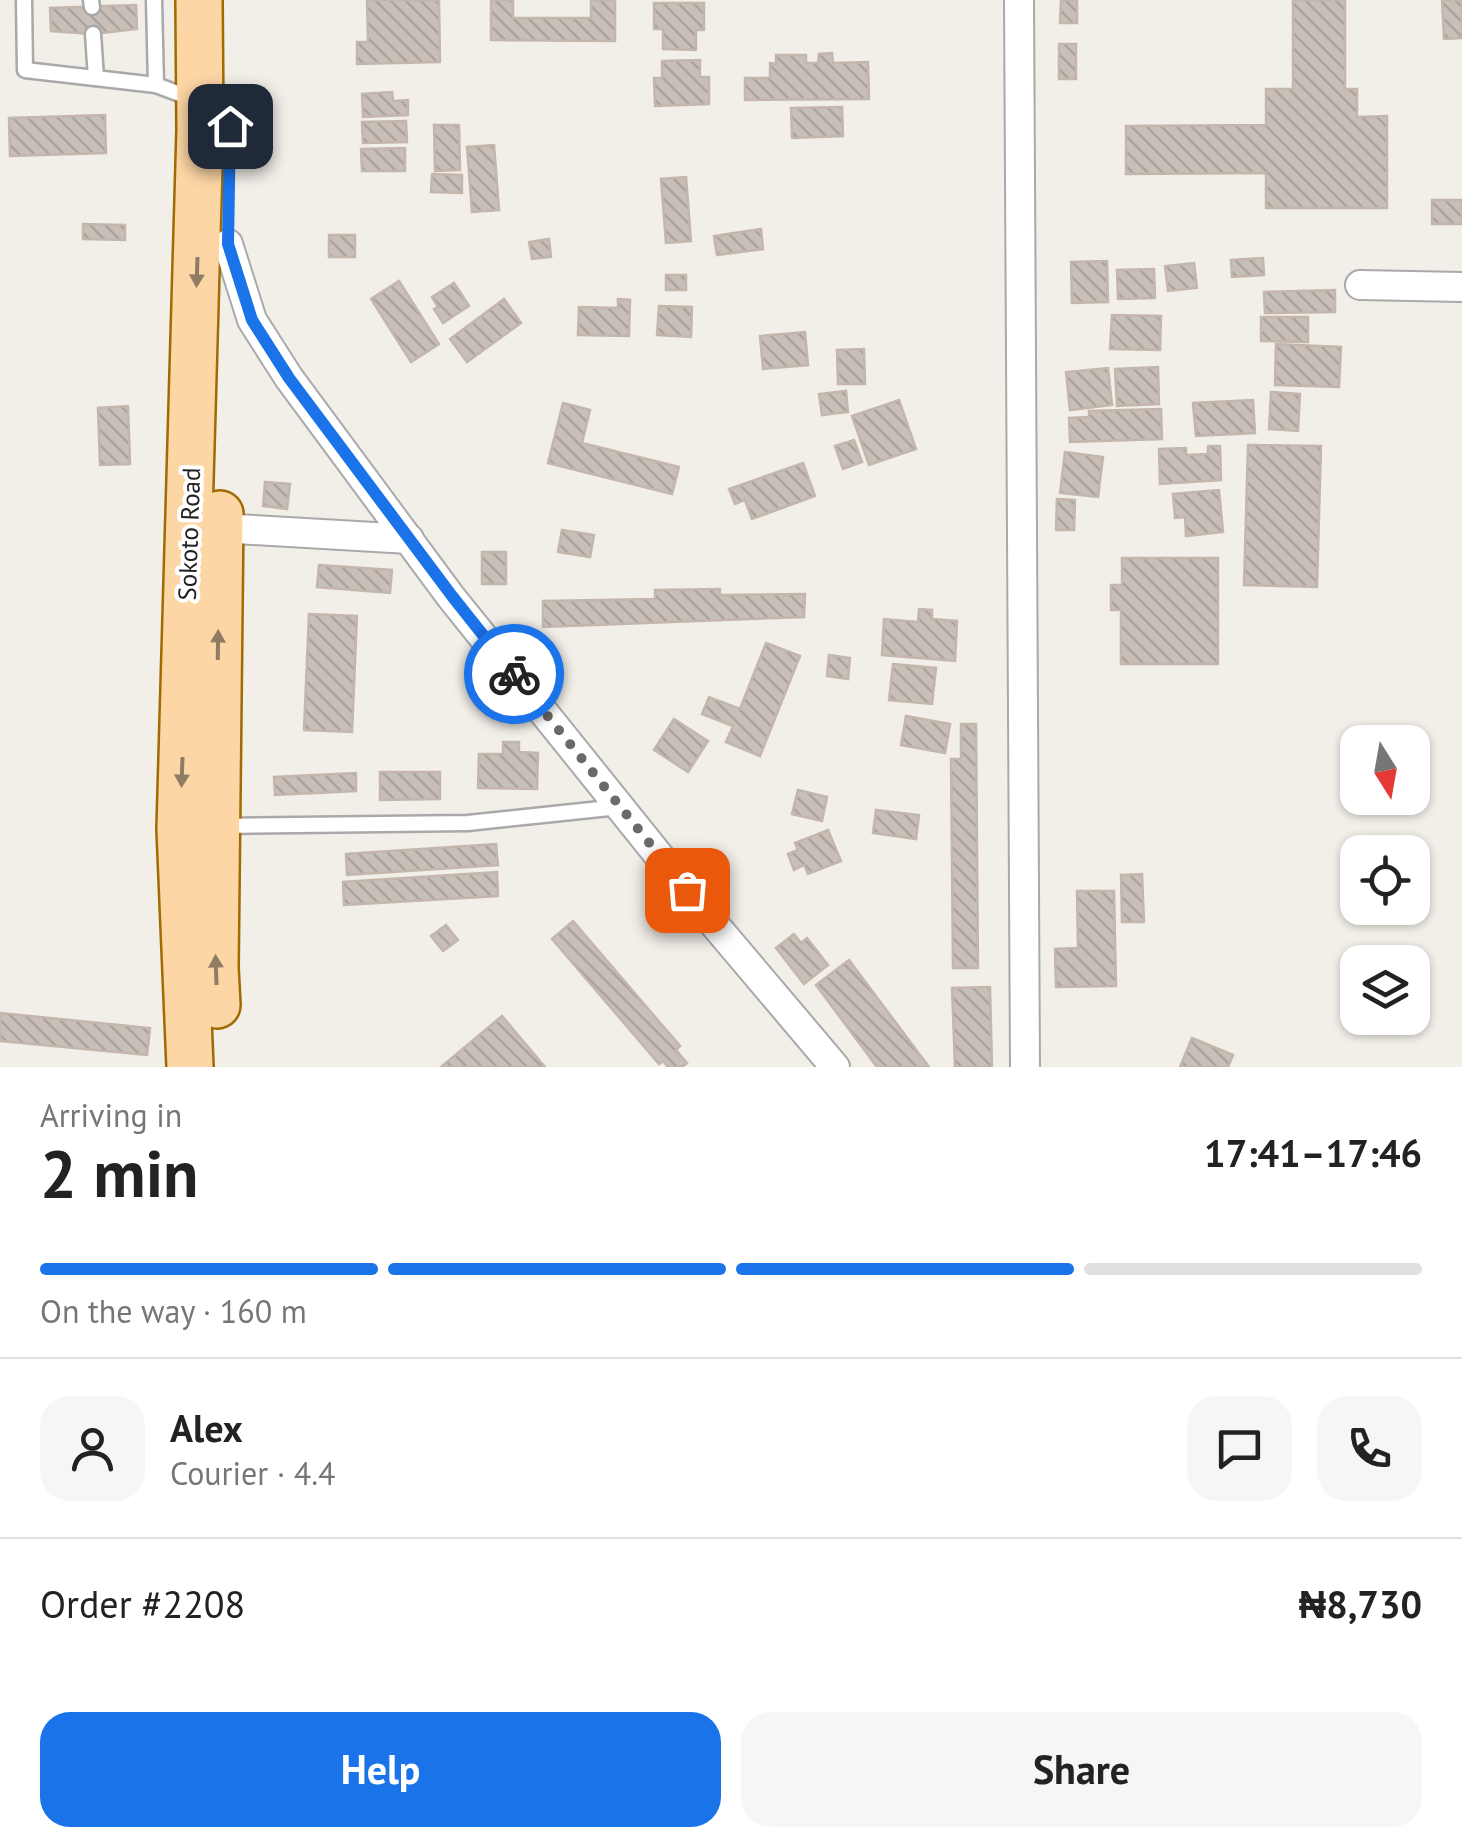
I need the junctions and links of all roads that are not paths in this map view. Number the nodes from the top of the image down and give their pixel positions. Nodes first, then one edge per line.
1 (24, 0) edge
2 (154, 0) edge
3 (198, 0) edge
4 (228, 0) edge
5 (1019, 0) edge
6 (93, 34) dead end
7 (96, 78) junction
8 (156, 86) junction
9 (200, 102) junction
10 (228, 244) junction
11 (1360, 285) dead end
12 (1462, 287) edge
13 (220, 528) junction
14 (409, 540) junction
15 (620, 807) junction
16 (216, 826) junction
17 (190, 1067) edge
18 (221, 1067) edge
19 (835, 1067) edge
20 (1025, 1067) edge

1 - 7 lane
2 - 8 lane
3 - 9 main road, Sokoto Road
4 - 10 main road, Sokoto Road
5 - 20 street
6 - 7 lane
7 - 8 lane
8 - 9 lane
9 -> 17 main road, Sokoto Road
10 - 13 main road, Sokoto Road
10 - 14 street
11 - 12 street
13 - 14 street
16 -> 13 main road, Sokoto Road
14 - 15 street
15 - 16 lane
15 - 19 street
18 -> 16 main road, Sokoto Road

